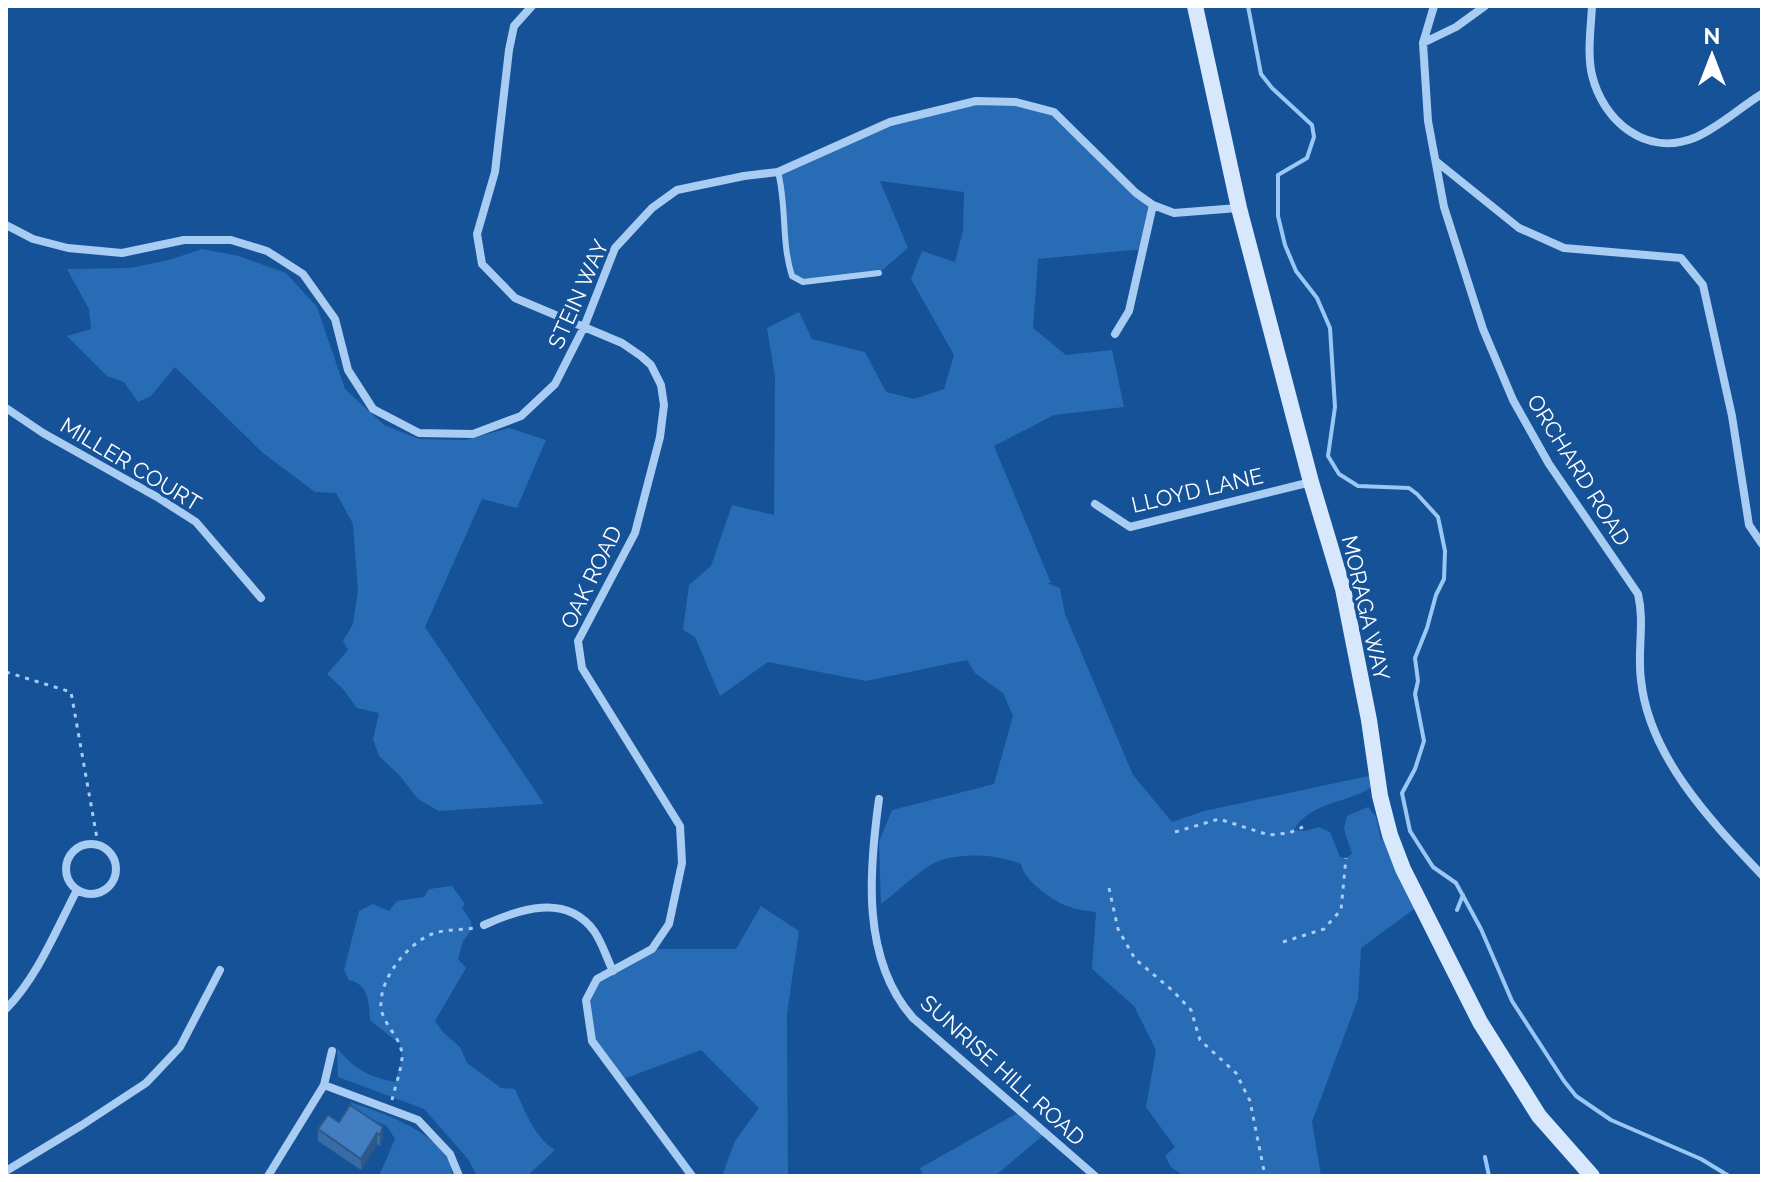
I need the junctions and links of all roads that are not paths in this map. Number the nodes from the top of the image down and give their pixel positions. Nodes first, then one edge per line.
1 (532, 6) edge
2 (1195, 6) edge
3 (1434, 6) edge
4 (1485, 6) edge
5 (1592, 6) edge
6 (1423, 43) junction
7 (1762, 94) edge
8 (1437, 161) junction
9 (778, 172) junction
10 (1153, 205) junction
11 (1239, 208) junction
12 (7, 227) edge
13 (879, 273) dead end
14 (584, 327) junction
15 (1115, 334) dead end
16 (6, 408) edge
17 (1311, 482) junction
18 (1095, 504) dead end
19 (1762, 544) edge
20 (261, 598) dead end
21 (879, 799) dead end
22 (1762, 875) edge
23 (77, 890) junction
24 (484, 925) road end
25 (220, 970) dead end
26 (613, 971) junction
27 (6, 1009) edge
28 (332, 1051) dead end
29 (324, 1085) junction
30 (6, 1171) edge
31 (268, 1176) edge
32 (459, 1176) edge
33 (692, 1176) edge
34 (1095, 1176) edge
35 (1592, 1176) edge

1 - 14 street, OAK ROAD
2 - 11 main road, MORAGA WAY
3 - 6 street, ORCHARD ROAD
4 - 6 street
5 - 7 street
6 - 8 street, ORCHARD ROAD
8 - 19 street
8 - 22 street, ORCHARD ROAD
9 - 10 street, STEIN WAY
9 - 13 lane
9 - 14 street, STEIN WAY
10 - 11 street, STEIN WAY
10 - 15 street
11 - 17 main road, MORAGA WAY
12 - 14 street, STEIN WAY
14 - 26 street, OAK ROAD
16 - 20 street, MILLER COURT
17 - 18 street, LLOYD LANE
17 - 35 main road, MORAGA WAY
21 - 34 street, SUNRISE HILL ROAD
23 - 23 street
23 - 27 street
24 - 26 street
25 - 30 street
26 - 33 street, OAK ROAD
28 - 29 street
29 - 31 street
29 - 32 street

